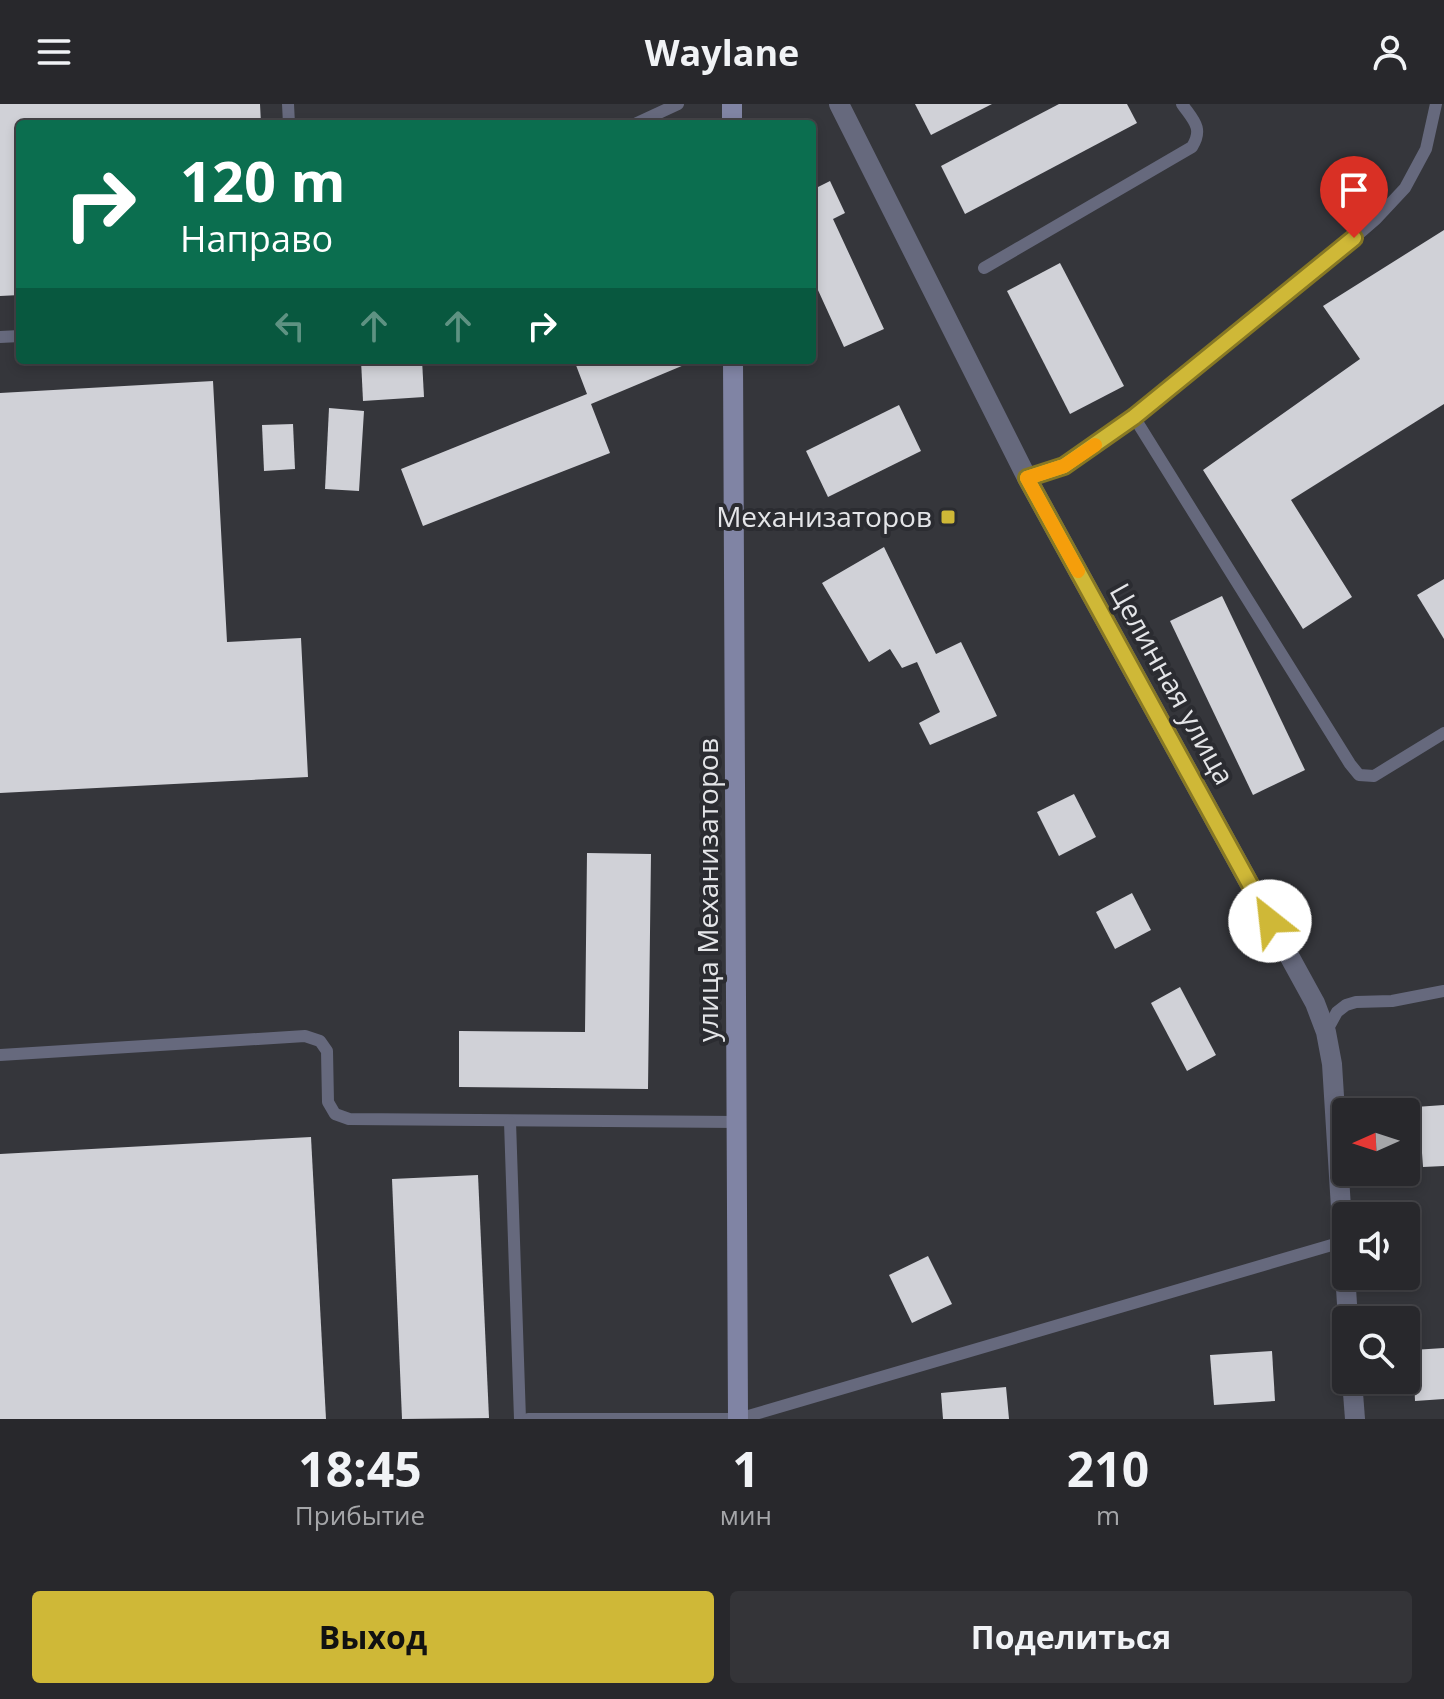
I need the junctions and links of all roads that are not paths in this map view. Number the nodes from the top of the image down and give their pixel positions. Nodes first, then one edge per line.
1 (678, 104) edge
2 (839, 104) edge
3 (1182, 104) edge
4 (1436, 104) edge
5 (644, 120) edge
6 (984, 268) dead end
7 (733, 364) edge
8 (1134, 417) junction
9 (1027, 478) junction
10 (1444, 733) edge
11 (1444, 991) edge
12 (1326, 1032) junction
13 (0, 1055) edge
14 (510, 1122) junction
15 (737, 1122) junction
16 (1340, 1202) edge
17 (1332, 1245) edge
18 (1353, 1394) edge
19 (520, 1419) edge
20 (528, 1419) edge
21 (738, 1419) edge
22 (1355, 1419) edge

1 - 5 lane
2 - 9 street, Целинная улица
3 - 6 lane
4 - 8 lane
7 - 15 street, улица Механизаторов
8 - 9 lane
8 - 10 lane
9 - 12 street, Целинная улица
11 - 12 lane
12 - 16 street, Целинная улица
13 - 14 lane
14 - 15 lane
14 - 19 lane
15 - 21 street, улица Механизаторов
17 - 21 lane
18 - 22 street
20 - 21 lane

